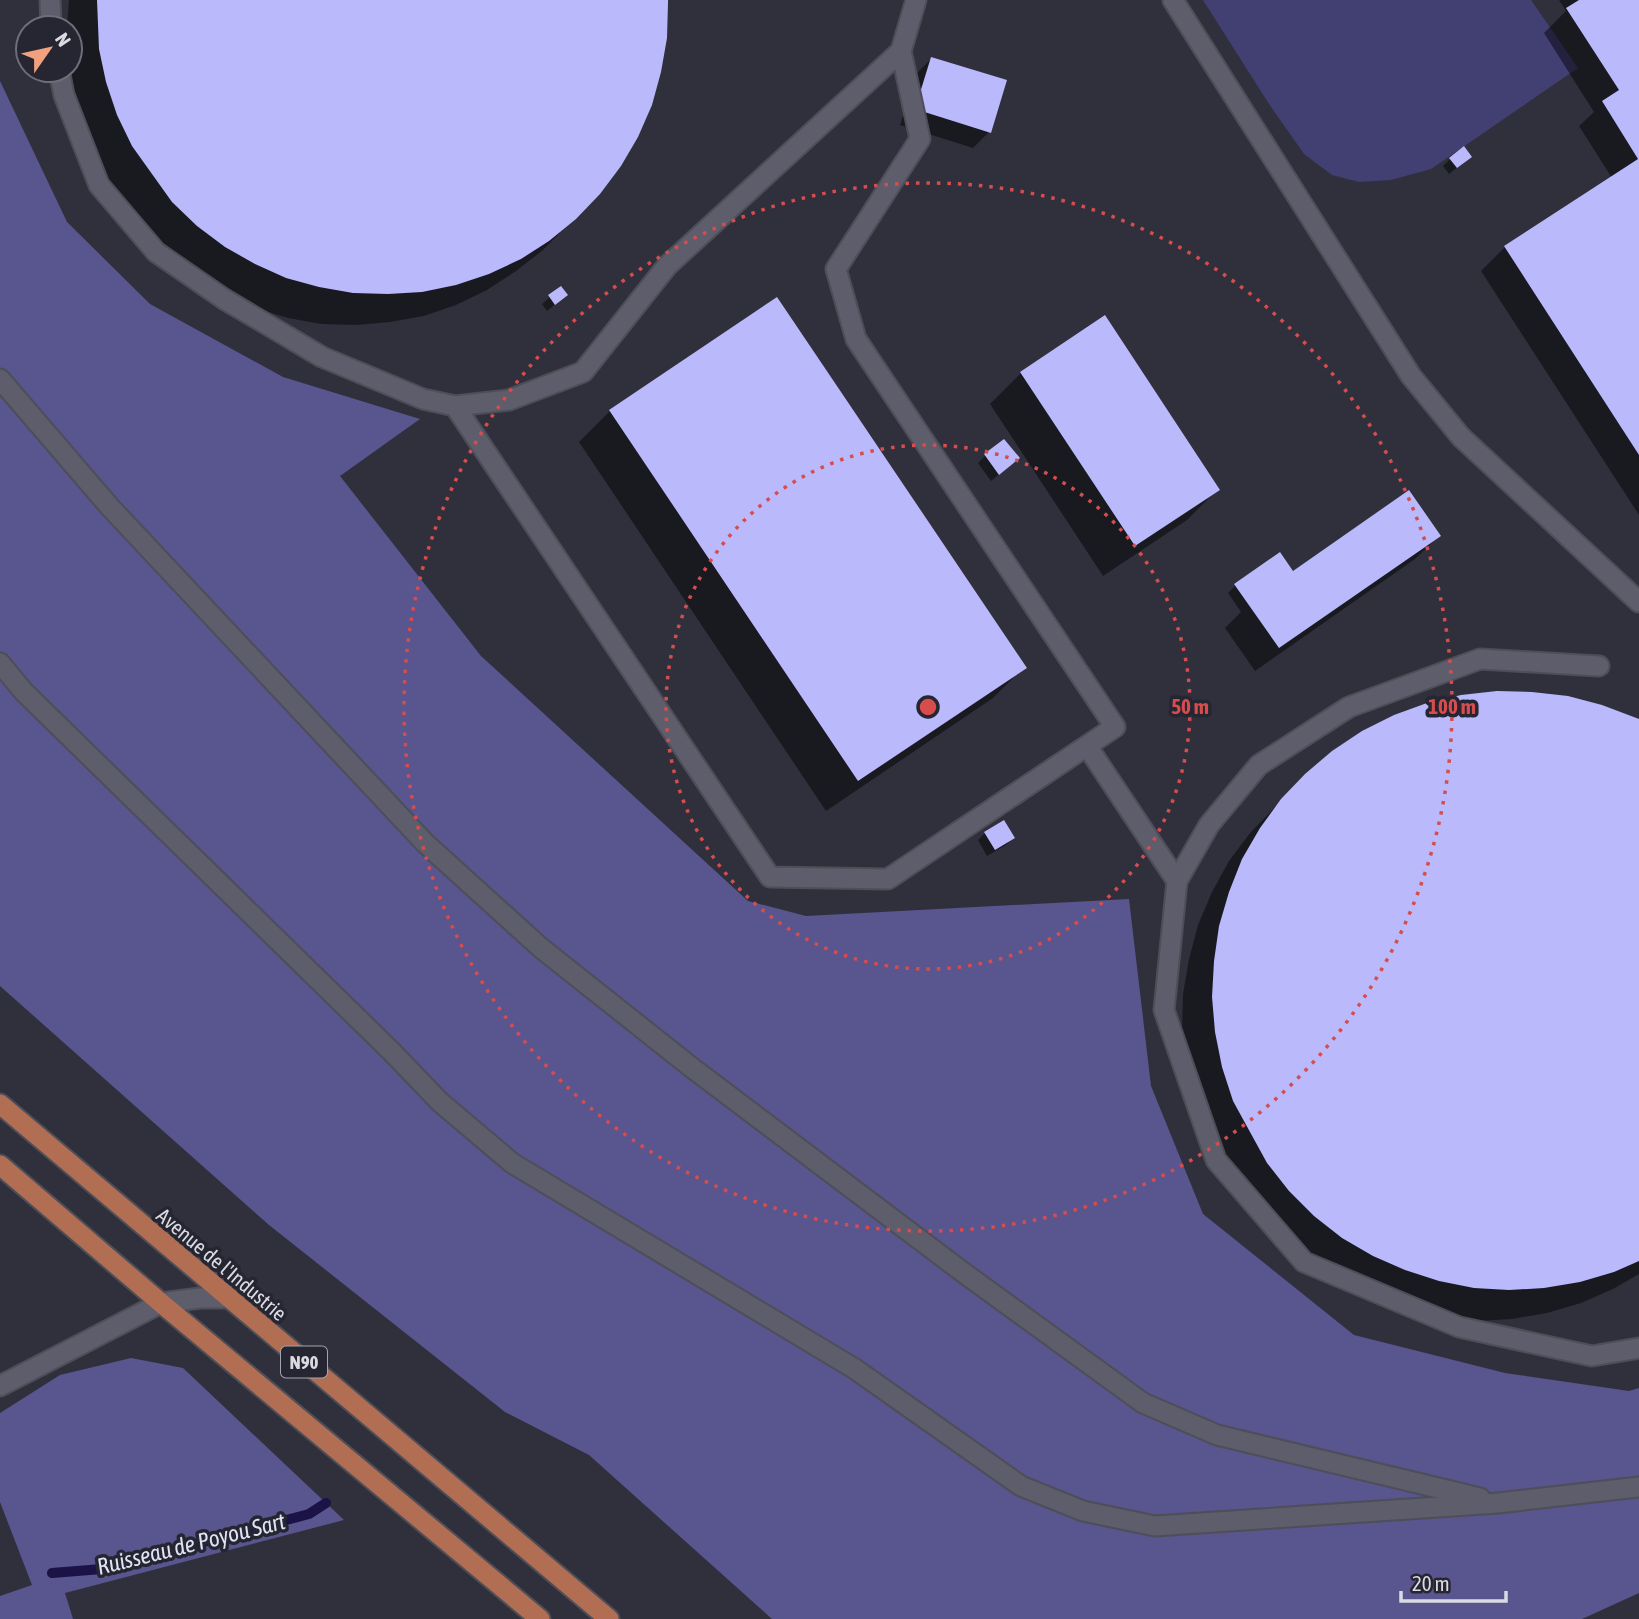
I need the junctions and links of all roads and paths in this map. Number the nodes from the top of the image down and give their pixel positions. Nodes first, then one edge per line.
1 (916, 0) edge
2 (1173, 0) edge
3 (901, 51) junction
4 (62, 84) edge
5 (0, 379) edge
6 (456, 406) junction
7 (1639, 601) edge
8 (0, 663) edge
9 (1599, 666) dead end
10 (1087, 746) junction
11 (1177, 881) junction
12 (0, 1104) edge
13 (0, 1165) edge
14 (227, 1298) junction
15 (161, 1303) junction
16 (1639, 1348) edge
17 (0, 1386) edge
18 (1639, 1487) edge
19 (1498, 1503) junction
20 (540, 1619) edge
21 (609, 1619) edge

1 - 3 street
2 - 7 street
3 - 6 street
3 - 10 street
4 - 6 street
5 - 19 street
6 - 10 street
8 - 19 street
9 - 11 street
10 - 11 street
11 - 16 street
12 - 14 main road, Avenue de l'Industrie / N90
13 - 15 main road, N90
14 - 15 street
14 - 21 main road, Avenue de l'Industrie / N90
15 - 17 street
15 - 20 main road, N90
18 - 19 street

